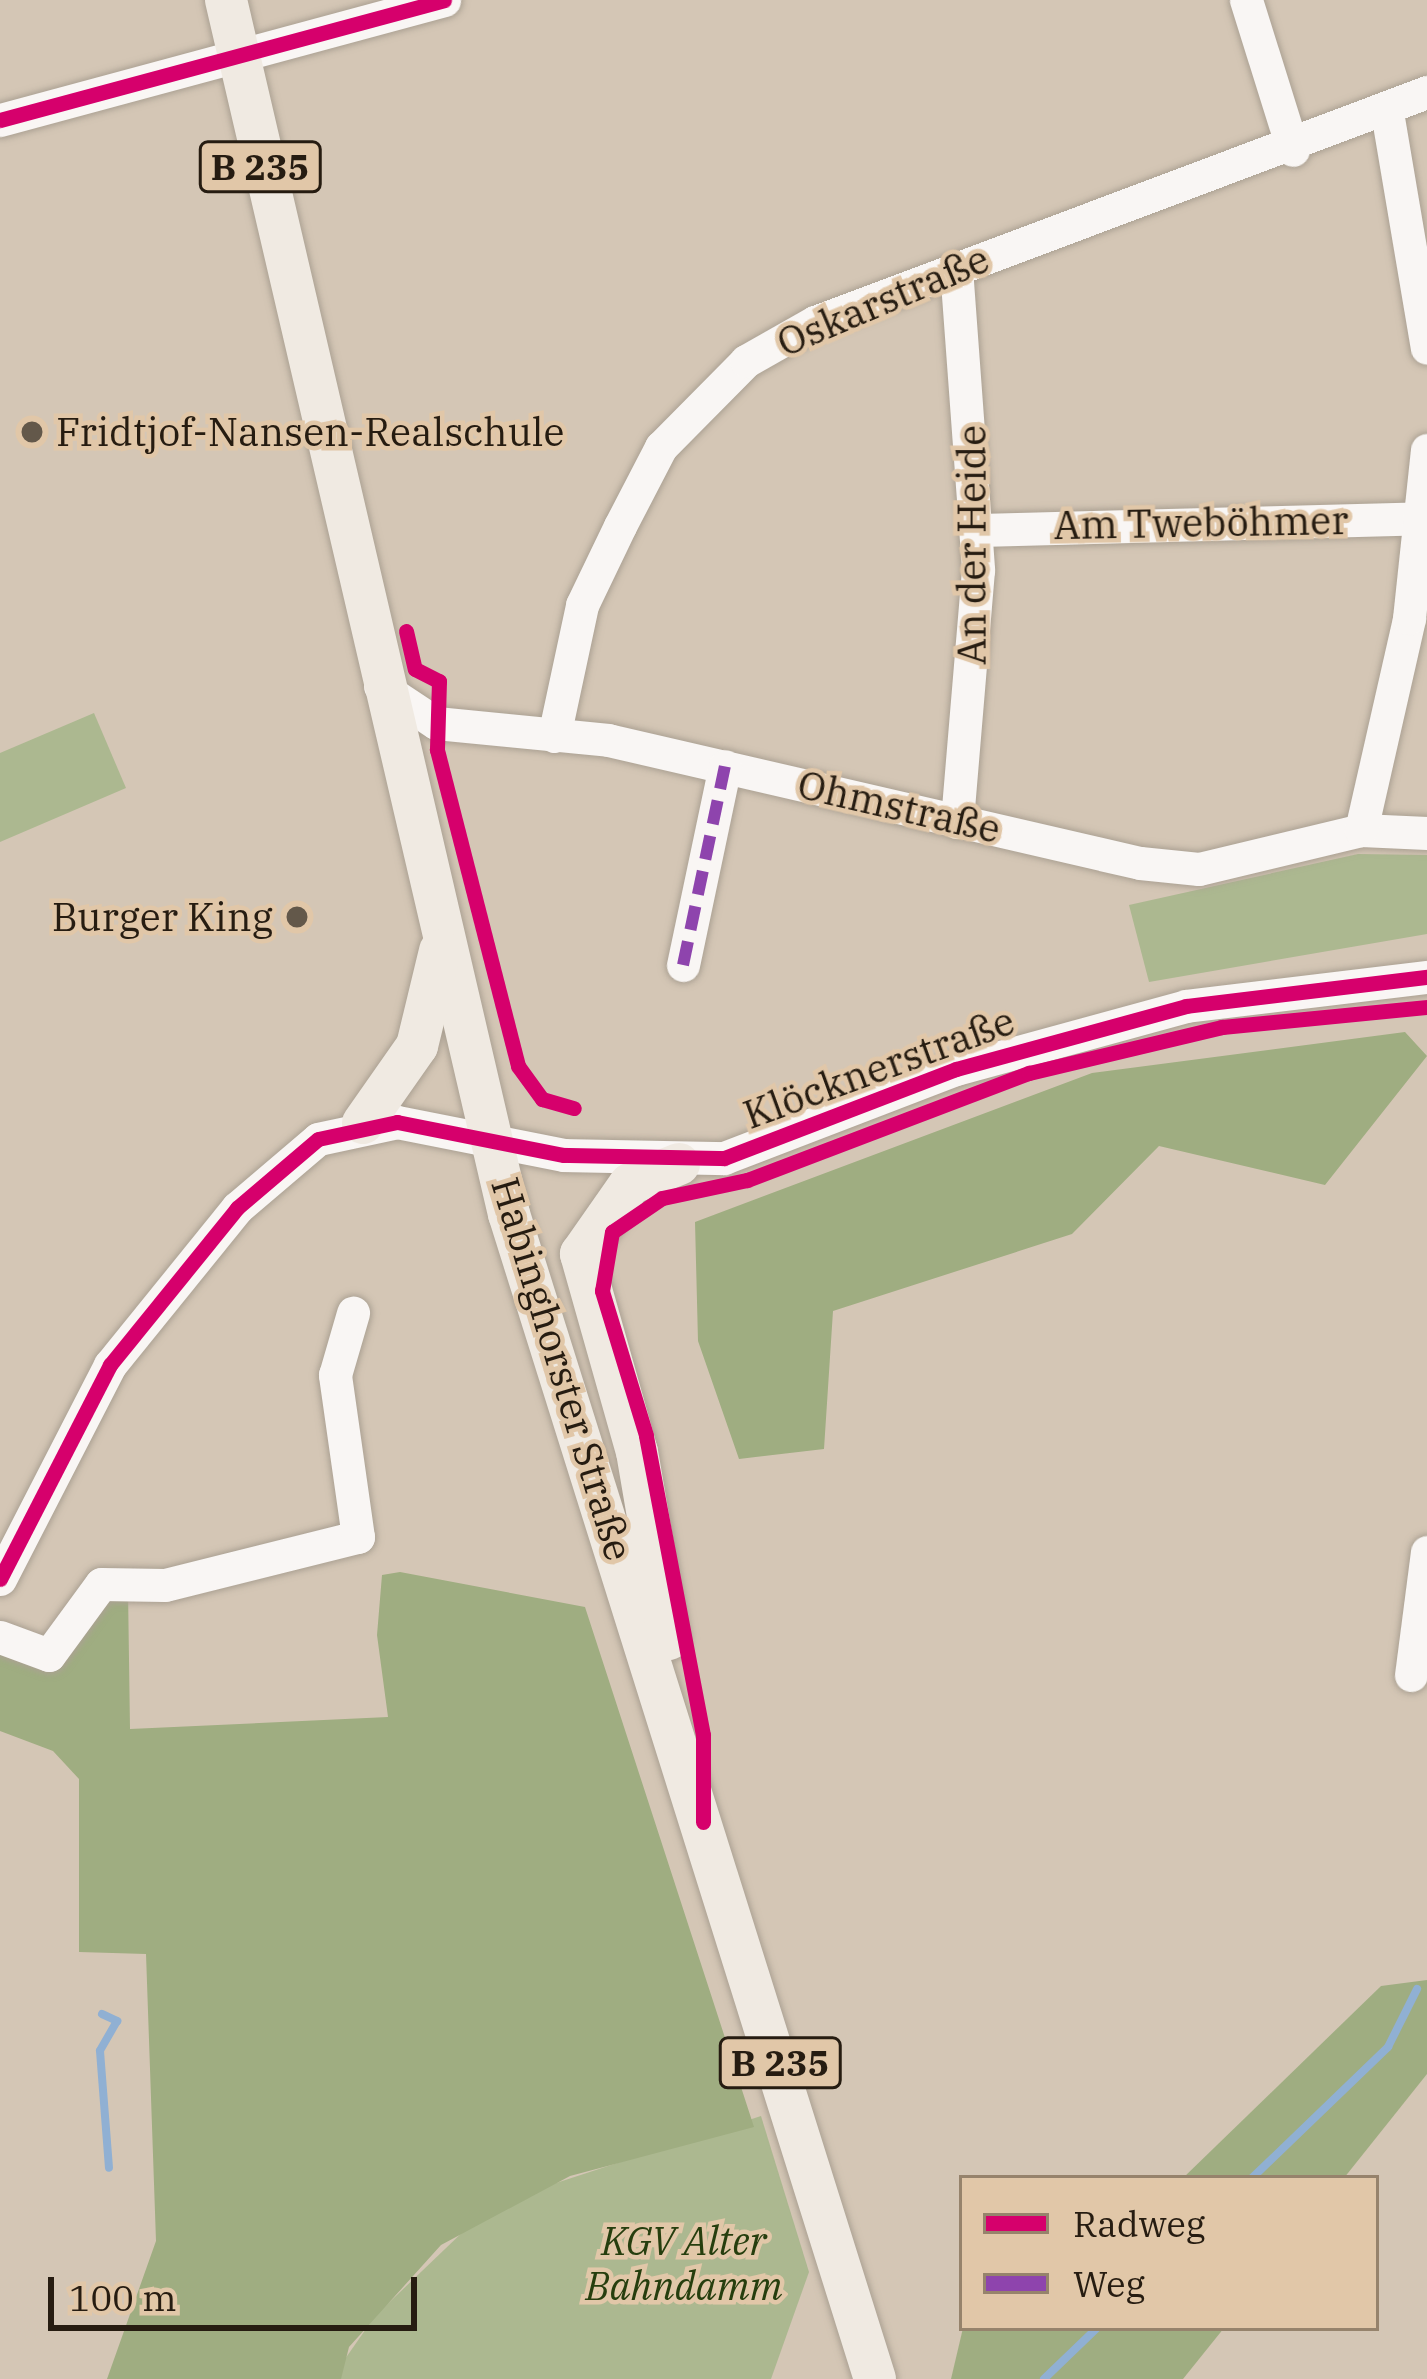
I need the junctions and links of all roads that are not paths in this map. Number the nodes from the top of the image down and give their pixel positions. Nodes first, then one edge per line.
1 (226, 0) edge
2 (444, 0) edge
3 (1246, 0) edge
4 (236, 64) junction
5 (1427, 92) edge
6 (1387, 112) junction
7 (0, 120) edge
8 (1293, 150) junction
9 (957, 275) junction
10 (1427, 348) edge
11 (1427, 450) edge
12 (1426, 518) edge
13 (977, 530) junction
14 (379, 685) junction
15 (554, 736) junction
16 (725, 766) junction
17 (957, 822) junction
18 (1361, 830) junction
19 (1427, 832) edge
20 (442, 944) junction
21 (683, 965) dead end
22 (1427, 977) edge
23 (363, 1124) junction
24 (492, 1140) junction
25 (679, 1164) junction
26 (353, 1313) dead end
27 (1427, 1552) edge
28 (0, 1579) edge
29 (0, 1637) edge
30 (1412, 1675) dead end
31 (695, 1788) junction
32 (875, 2379) edge

1 - 4 main road, B 235
2 - 4 street
3 - 8 street
4 - 7 street
4 - 14 main road, Habinghorster Straße / B 235
5 - 6 street, Oskarstraße
6 - 8 street, Oskarstraße
6 - 10 street
8 - 9 street, Oskarstraße
9 - 13 street, An der Heide
9 - 15 street, Oskarstraße
11 - 12 street
12 - 13 street, Am Tweböhmer
12 - 18 street
13 - 17 street, An der Heide
14 - 15 street, Ohmstraße
14 - 20 main road, Habinghorster Straße / B 235
15 - 16 street, Ohmstraße
16 - 17 street, Ohmstraße
16 - 21 street
17 - 18 street, Ohmstraße
18 - 19 street, Ohmstraße
20 - 23 main road
20 - 24 main road, Habinghorster Straße / B 235
22 - 25 street, Klöcknerstraße
23 - 24 street, Klöcknerstraße
23 - 28 street
24 - 25 street, Klöcknerstraße
24 - 31 main road, Habinghorster Straße / B 235
25 - 31 main road
26 - 29 street
27 - 30 street
31 - 32 main road, Habinghorster Straße / B 235

